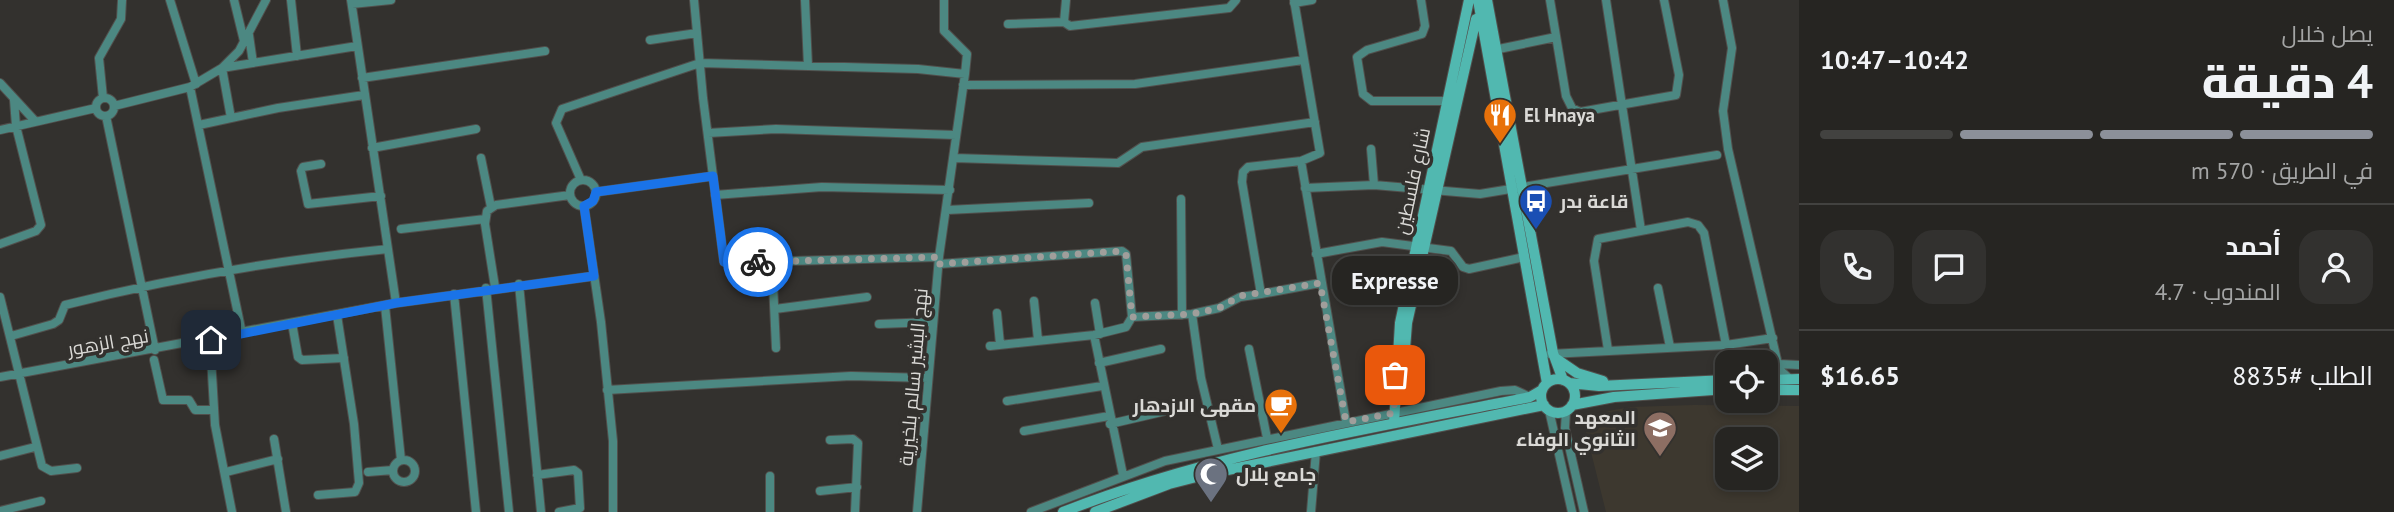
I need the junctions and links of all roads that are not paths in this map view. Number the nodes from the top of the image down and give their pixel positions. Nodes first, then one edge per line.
1 (122, 0) edge
2 (170, 0) edge
3 (234, 0) edge
4 (266, 0) edge
5 (291, 0) edge
6 (391, 0) edge
7 (694, 0) edge
8 (805, 0) edge
9 (944, 0) edge
10 (1066, 0) edge
11 (1236, 0) edge
12 (1312, 0) edge
13 (1421, 0) edge
14 (1469, 0) edge
15 (1478, 0) edge
16 (1487, 0) edge
17 (1550, 0) edge
18 (1606, 0) edge
19 (1664, 0) edge
20 (1723, 0) edge
21 (352, 2) edge
22 (1294, 2) edge
23 (1485, 16) junction
24 (1064, 22) junction
25 (1007, 24) dead end
26 (248, 30) junction
27 (697, 33) junction
28 (1556, 37) junction
29 (650, 40) dead end
30 (244, 42) junction
31 (357, 46) junction
32 (545, 51) dead end
33 (1492, 51) junction
34 (297, 56) junction
35 (1303, 60) junction
36 (253, 63) junction
37 (700, 63) junction
38 (808, 66) junction
39 (222, 68) junction
40 (362, 78) junction
41 (964, 79) junction
42 (0, 83) edge
43 (193, 86) junction
44 (364, 95) junction
45 (103, 98) junction
46 (14, 100) junction
47 (1452, 101) junction
48 (114, 106) junction
49 (1622, 106) junction
50 (96, 108) junction
51 (106, 116) junction
52 (232, 118) junction
53 (35, 121) junction
54 (1315, 122) junction
55 (199, 125) junction
56 (16, 126) junction
57 (476, 129) dead end
58 (0, 130) edge
59 (708, 133) junction
60 (956, 135) junction
61 (372, 148) junction
62 (1371, 149) dead end
63 (1717, 155) dead end
64 (481, 158) dead end
65 (954, 158) junction
66 (1301, 161) junction
67 (321, 164) dead end
68 (1632, 169) junction
69 (713, 176) junction
70 (582, 180) junction
71 (1374, 185) junction
72 (1305, 188) junction
73 (1433, 189) junction
74 (1518, 189) junction
75 (950, 190) junction
76 (596, 192) junction
77 (570, 195) junction
78 (715, 195) junction
79 (381, 196) junction
80 (1181, 199) dead end
81 (1089, 203) dead end
82 (584, 206) junction
83 (491, 207) junction
84 (947, 210) junction
85 (485, 219) junction
86 (401, 229) dead end
87 (1641, 230) junction
88 (0, 244) edge
89 (1420, 247) junction
90 (388, 248) junction
91 (1316, 254) junction
92 (1524, 257) junction
93 (939, 260) junction
94 (772, 261) junction
95 (227, 269) junction
96 (594, 276) junction
97 (1320, 283) junction
98 (519, 284) junction
99 (142, 286) junction
100 (491, 288) junction
101 (1658, 288) dead end
102 (454, 294) junction
103 (1261, 294) junction
104 (0, 297) edge
105 (867, 297) dead end
106 (1034, 301) dead end
107 (396, 303) junction
108 (1096, 303) dead end
109 (386, 306) junction
110 (775, 309) junction
111 (997, 313) dead end
112 (1192, 314) junction
113 (337, 315) junction
114 (1182, 315) junction
115 (1132, 317) junction
116 (933, 322) junction
117 (292, 323) junction
118 (879, 324) dead end
119 (242, 333) junction
120 (1097, 334) junction
121 (11, 336) junction
122 (1773, 338) junction
123 (211, 340) junction
124 (1038, 340) junction
125 (1000, 344) junction
126 (1727, 345) junction
127 (989, 346) dead end
128 (1670, 347) junction
129 (776, 348) dead end
130 (1161, 349) dead end
131 (1249, 349) dead end
132 (155, 350) junction
133 (1608, 350) junction
134 (1550, 355) junction
135 (344, 358) junction
136 (154, 360) dead end
137 (1099, 363) junction
138 (1779, 365) junction
139 (1799, 365) edge
140 (19, 373) junction
141 (0, 377) edge
142 (928, 378) junction
143 (1795, 379) edge
144 (1715, 380) edge
145 (1566, 381) junction
146 (1623, 384) junction
147 (1102, 386) junction
148 (1545, 387) junction
149 (607, 390) junction
150 (1715, 390) edge
151 (1778, 390) edge
152 (1799, 390) edge
153 (1007, 401) dead end
154 (1546, 407) junction
155 (1569, 408) junction
156 (213, 410) junction
157 (1170, 410) dead end
158 (1397, 417) junction
159 (1110, 420) junction
160 (1346, 422) junction
161 (1024, 431) dead end
162 (274, 439) dead end
163 (1267, 439) junction
164 (830, 440) dead end
165 (35, 446) junction
166 (1218, 449) junction
167 (1315, 451) junction
168 (0, 456) edge
169 (278, 459) junction
170 (401, 460) junction
171 (77, 468) dead end
172 (393, 470) junction
173 (226, 472) junction
174 (368, 472) dead end
175 (537, 475) junction
176 (1122, 475) junction
177 (770, 476) dead end
178 (857, 486) junction
179 (820, 491) dead end
180 (318, 495) dead end
181 (41, 501) dead end
182 (0, 511) edge
183 (232, 512) edge
184 (286, 512) edge
185 (476, 512) edge
186 (509, 512) edge
187 (541, 512) edge
188 (559, 512) edge
189 (613, 512) edge
190 (770, 512) edge
191 (855, 512) edge
192 (917, 512) edge
193 (1031, 512) edge
194 (1063, 512) edge
195 (1095, 512) edge
196 (1311, 512) edge
197 (1572, 512) edge
198 (1584, 512) edge

1 - 45 street
2 - 43 street
3 - 30 street
4 - 26 street
5 - 34 street
6 - 21 street
7 - 27 street
8 - 38 street
9 - 41 street
10 - 24 street
11 - 24 street
12 - 22 street
13 - 47 street
14 - 47 street, شارع فلسطين
15 - 23 street
16 - 23 street
17 - 28 street
18 - 49 street
19 - 49 street
20 - 122 street
21 - 31 street
22 - 35 street
23 - 33 street
23 - 47 street, شارع فلسطين
24 - 25 street
26 - 30 street
26 - 36 street
27 - 29 street
27 - 37 street
28 - 33 street
28 - 49 street
30 - 39 street
31 - 34 street
31 - 40 street
32 - 40 street
33 - 74 street
34 - 36 street
35 - 41 street
35 - 54 street
36 - 39 street
37 - 38 street
37 - 59 street
37 - 70 street
38 - 41 street
39 - 43 street
39 - 52 street
40 - 44 street
41 - 60 street, نهج البشير سالم بلخيرية
42 - 46 street
43 - 48 street
43 - 55 street
44 - 52 street
44 - 61 street
45 - 48 street
45 - 50 street
46 - 53 street
46 - 56 street
47 - 73 street, شارع فلسطين
48 - 51 street
49 - 68 street
50 - 51 street
50 - 53 street
51 - 99 street
52 - 55 street
53 - 56 street
54 - 65 street
54 - 66 street
55 - 95 street
56 - 58 street
56 - 88 street
57 - 61 street
59 - 60 street
59 - 69 street
60 - 65 street, نهج البشير سالم بلخيرية
61 - 79 street
62 - 71 street
63 - 68 street
64 - 83 street
65 - 75 street, نهج البشير سالم بلخيرية
66 - 72 street
66 - 103 street
67 - 79 street
68 - 74 street
68 - 87 street
69 - 76 street
69 - 78 street
70 - 76 street
70 - 77 street
71 - 72 street
71 - 73 street
72 - 91 street
73 - 74 street
73 - 89 street, شارع فلسطين
74 - 92 street
74 - 134 street
75 - 78 street
75 - 84 street, نهج البشير سالم بلخيرية
76 - 82 street
77 - 82 street
77 - 83 street
78 - 94 street
79 - 90 street
80 - 114 street
81 - 84 street
82 - 96 street
83 - 85 street
84 - 93 street, نهج البشير سالم بلخيرية
85 - 86 street
85 - 100 street
87 - 126 street
87 - 133 street
89 - 91 street
89 - 92 street
89 - 158 street, شارع فلسطين
90 - 95 street
90 - 107 street
91 - 97 street
92 - 134 street
93 - 94 street
93 - 115 street
93 - 116 street, نهج البشير سالم بلخيرية
94 - 110 street
95 - 99 street
95 - 119 street
96 - 98 street, نهج الزهور
96 - 149 street
97 - 103 street
97 - 160 street
98 - 100 street, نهج الزهور
98 - 175 street
99 - 121 street
99 - 132 street
100 - 102 street, نهج الزهور
100 - 186 street
101 - 128 street
102 - 107 street, نهج الزهور
102 - 185 street
103 - 112 street
104 - 121 street
105 - 110 street
106 - 124 street
107 - 109 street, نهج الزهور
108 - 120 street
109 - 113 street, نهج الزهور
109 - 170 street
110 - 129 street
111 - 125 street
112 - 114 street
112 - 166 street
113 - 117 street, نهج الزهور
113 - 135 street
114 - 115 street
115 - 120 street
116 - 118 street
116 - 142 street, نهج البشير سالم بلخيرية
117 - 119 street, نهج الزهور
117 - 135 street
119 - 123 street, نهج الزهور
120 - 124 street
120 - 137 street
121 - 140 street
122 - 126 street
122 - 138 street
123 - 132 street, نهج الزهور
123 - 156 street
124 - 125 street
125 - 127 street
126 - 128 street
128 - 133 street
130 - 137 street
131 - 163 street
132 - 140 street, نهج الزهور
133 - 134 street
134 - 145 street
134 - 146 street
134 - 148 street
135 - 180 street
136 - 156 street
137 - 147 street
138 - 139 street
138 - 143 street
140 - 141 street, نهج الزهور
140 - 165 street
142 - 149 street
142 - 192 street, نهج البشير سالم بلخيرية
144 - 146 street
145 - 146 street
145 - 148 street
145 - 155 street
147 - 153 street
147 - 159 street
148 - 154 street
148 - 158 street
149 - 189 street
150 - 155 street
151 - 152 street
154 - 155 street
154 - 167 street
154 - 197 street
155 - 198 street
156 - 173 street
157 - 159 street
158 - 160 street
158 - 194 street
159 - 161 street
159 - 176 street
160 - 163 street
162 - 169 street
163 - 166 street
164 - 178 street
165 - 168 street
165 - 171 street
166 - 176 street
167 - 195 street
167 - 196 street
169 - 173 street
169 - 184 street
170 - 172 street
170 - 172 street
172 - 174 street
173 - 183 street
175 - 187 street
175 - 188 street
176 - 193 street
177 - 190 street
178 - 179 street
178 - 191 street
181 - 182 street

